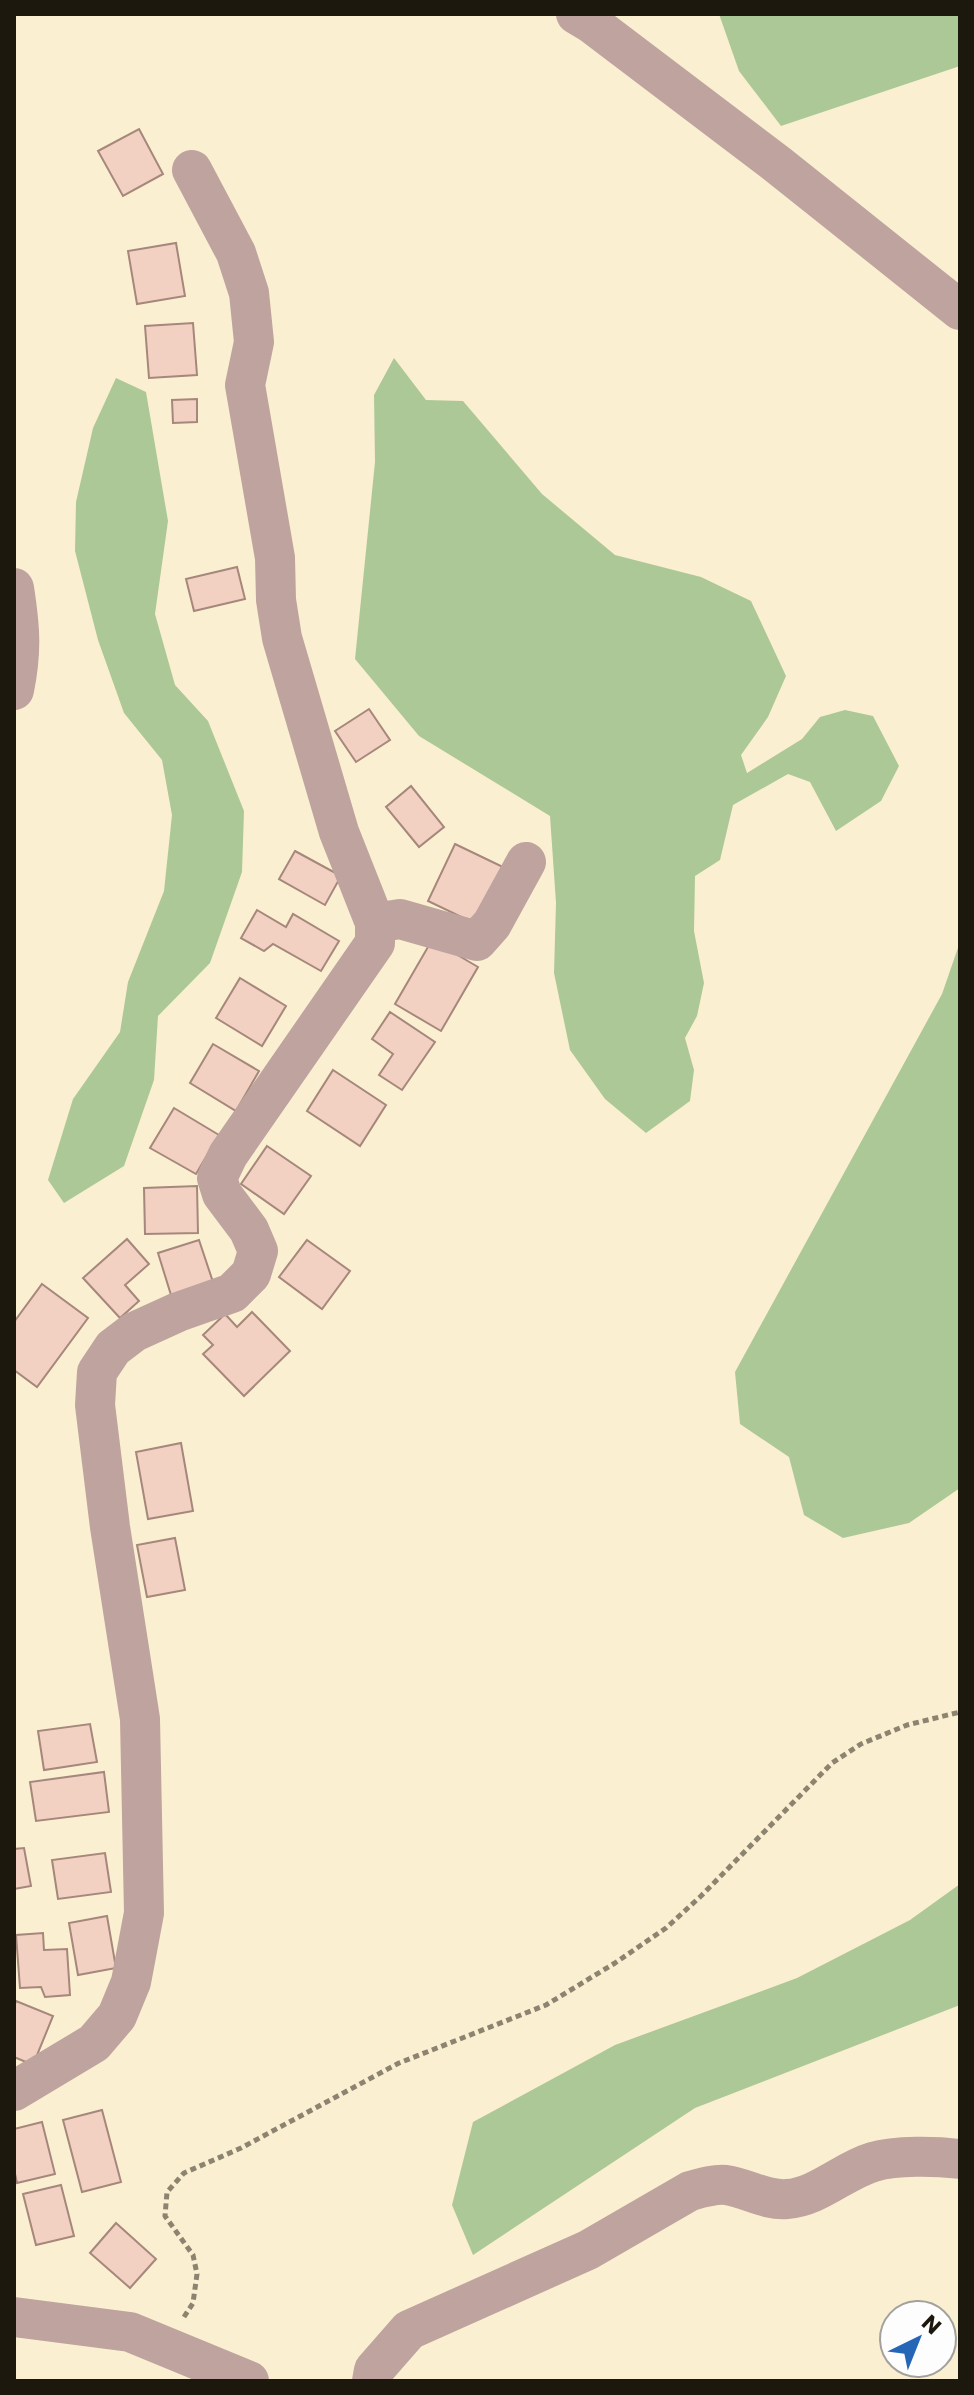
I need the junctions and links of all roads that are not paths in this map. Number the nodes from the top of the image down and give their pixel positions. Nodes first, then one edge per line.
1 (576, 14) edge
2 (192, 170) dead end
3 (960, 310) edge
4 (14, 588) edge
5 (14, 690) edge
6 (526, 862) dead end
7 (375, 923) junction
8 (14, 2091) edge
9 (960, 2159) edge
10 (14, 2317) edge
11 (249, 2381) edge
12 (372, 2381) edge

1 - 3 street
2 - 7 street
4 - 5 street
6 - 7 street
7 - 8 street
9 - 12 street
10 - 11 street

